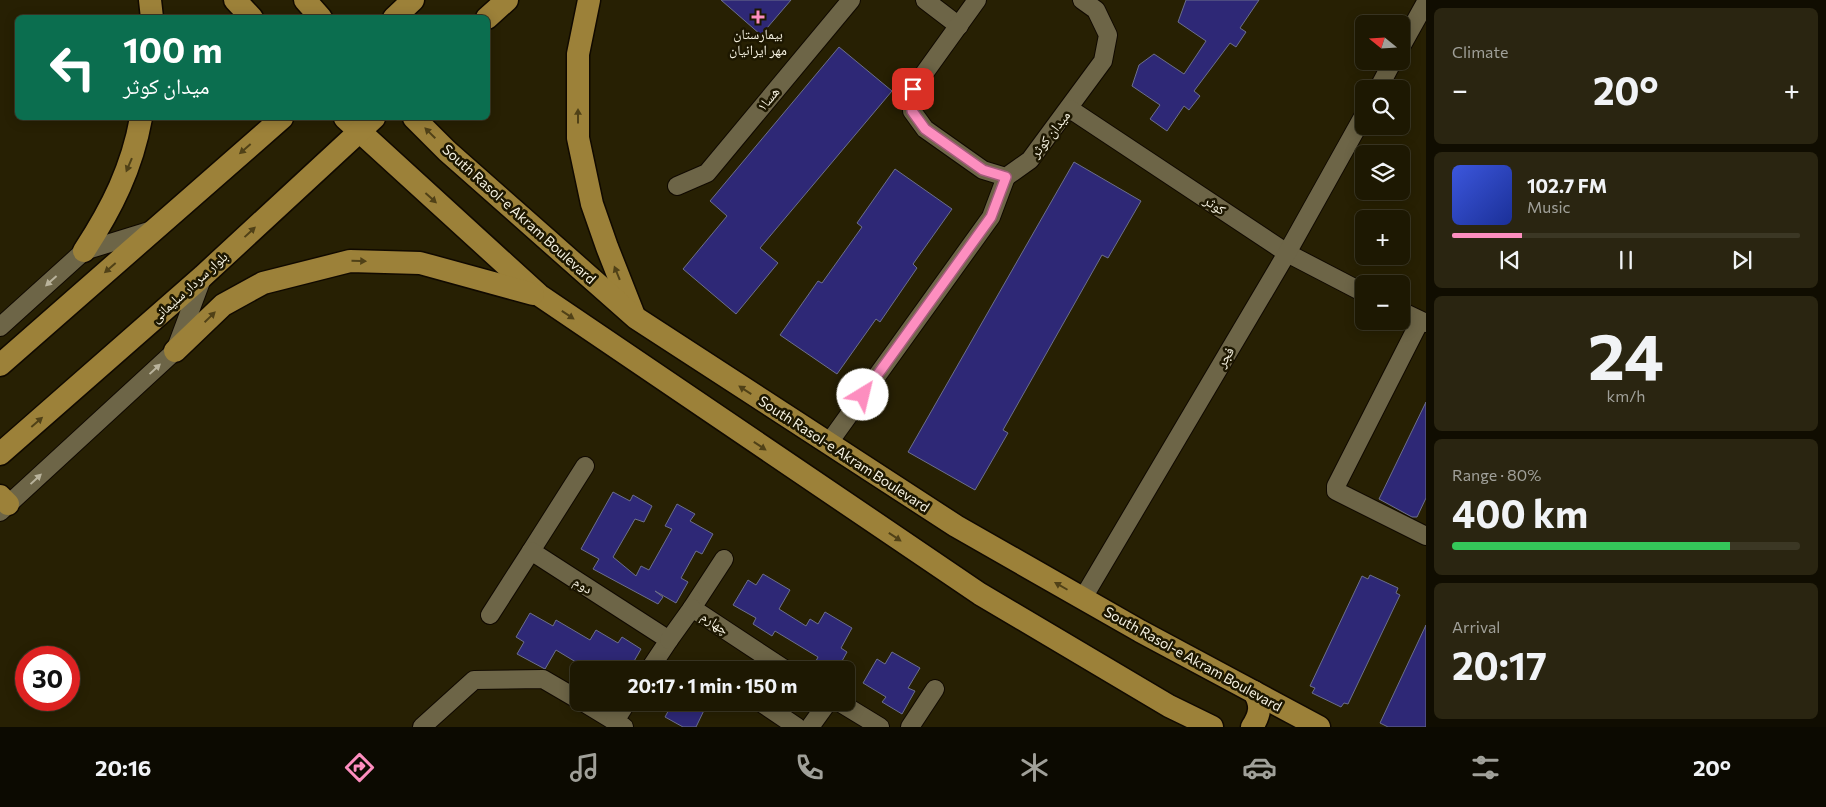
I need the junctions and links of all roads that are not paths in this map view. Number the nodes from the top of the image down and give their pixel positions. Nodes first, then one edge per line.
1 (150, 0) edge
2 (235, 0) edge
3 (305, 0) edge
4 (414, 0) edge
5 (507, 0) edge
6 (589, 0) edge
7 (850, 0) edge
8 (925, 0) edge
9 (977, 0) edge
10 (1082, 0) edge
11 (1426, 2) edge
12 (152, 15) edge
13 (249, 15) edge
14 (318, 15) edge
15 (397, 15) edge
16 (490, 15) edge
17 (959, 26) junction
18 (1410, 31) edge
19 (1070, 109) junction
20 (141, 120) edge
21 (280, 120) edge
22 (416, 120) edge
23 (359, 122) edge
24 (1355, 131) edge
25 (1006, 177) junction
26 (677, 186) dead end
27 (155, 229) junction
28 (84, 252) junction
29 (1287, 253) junction
30 (203, 276) junction
31 (1355, 288) edge
32 (538, 295) junction
33 (1410, 316) edge
34 (636, 318) junction
35 (1423, 322) edge
36 (0, 327) edge
37 (175, 351) junction
38 (0, 365) edge
39 (828, 444) junction
40 (0, 454) edge
41 (585, 466) dead end
42 (3, 504) edge
43 (1426, 536) edge
44 (531, 551) junction
45 (724, 559) dead end
46 (1083, 598) junction
47 (692, 608) junction
48 (490, 615) dead end
49 (669, 640) junction
50 (655, 661) edge
51 (769, 661) edge
52 (935, 689) dead end
53 (1254, 692) junction
54 (570, 695) edge
55 (598, 711) edge
56 (624, 711) edge
57 (773, 711) edge
58 (822, 711) edge
59 (854, 711) edge
60 (619, 724) edge
61 (422, 727) edge
62 (797, 727) edge
63 (810, 727) edge
64 (880, 727) edge
65 (910, 727) edge
66 (1212, 727) edge
67 (1252, 727) edge
68 (1319, 727) edge

1 - 12 main road
2 - 13 main road
3 - 14 main road
4 - 15 main road
5 - 16 main road
34 -> 6 main road
7 - 26 street, هسا۱
8 - 17 street
9 - 17 street
10 - 19 street, میدان کوثر
11 - 18 street
17 - 25 street
19 - 25 street, میدان کوثر
19 - 29 street, کوثر
20 -> 28 main road
21 -> 27 main road
34 -> 22 main road, South Rasol-e Akram Boulevard
30 -> 23 main road, بلوار سردار سلیمانی
23 -> 32 main road
24 - 29 street, فجر
25 - 39 street
27 - 28 street
27 -> 38 main road
28 -> 36 street
29 - 31 street, کوثر
29 - 46 street, فجر
30 - 37 street
40 -> 30 main road, بلوار سردار سلیمانی
37 -> 32 main road
32 -> 66 main road
33 - 35 street
39 -> 34 main road, South Rasol-e Akram Boulevard
35 - 43 street
42 -> 37 street
46 -> 39 main road, South Rasol-e Akram Boulevard
41 - 44 street
44 - 48 street
44 - 49 street, دوم
45 - 47 street, چهارم
46 - 53 main road, South Rasol-e Akram Boulevard
47 - 49 street
47 - 51 street, چهارم
49 - 50 street
52 - 65 street
53 - 67 main road
53 - 68 main road, South Rasol-e Akram Boulevard
54 - 61 street
55 - 60 street
56 - 60 street
57 - 62 street
58 - 63 street
59 - 64 street

